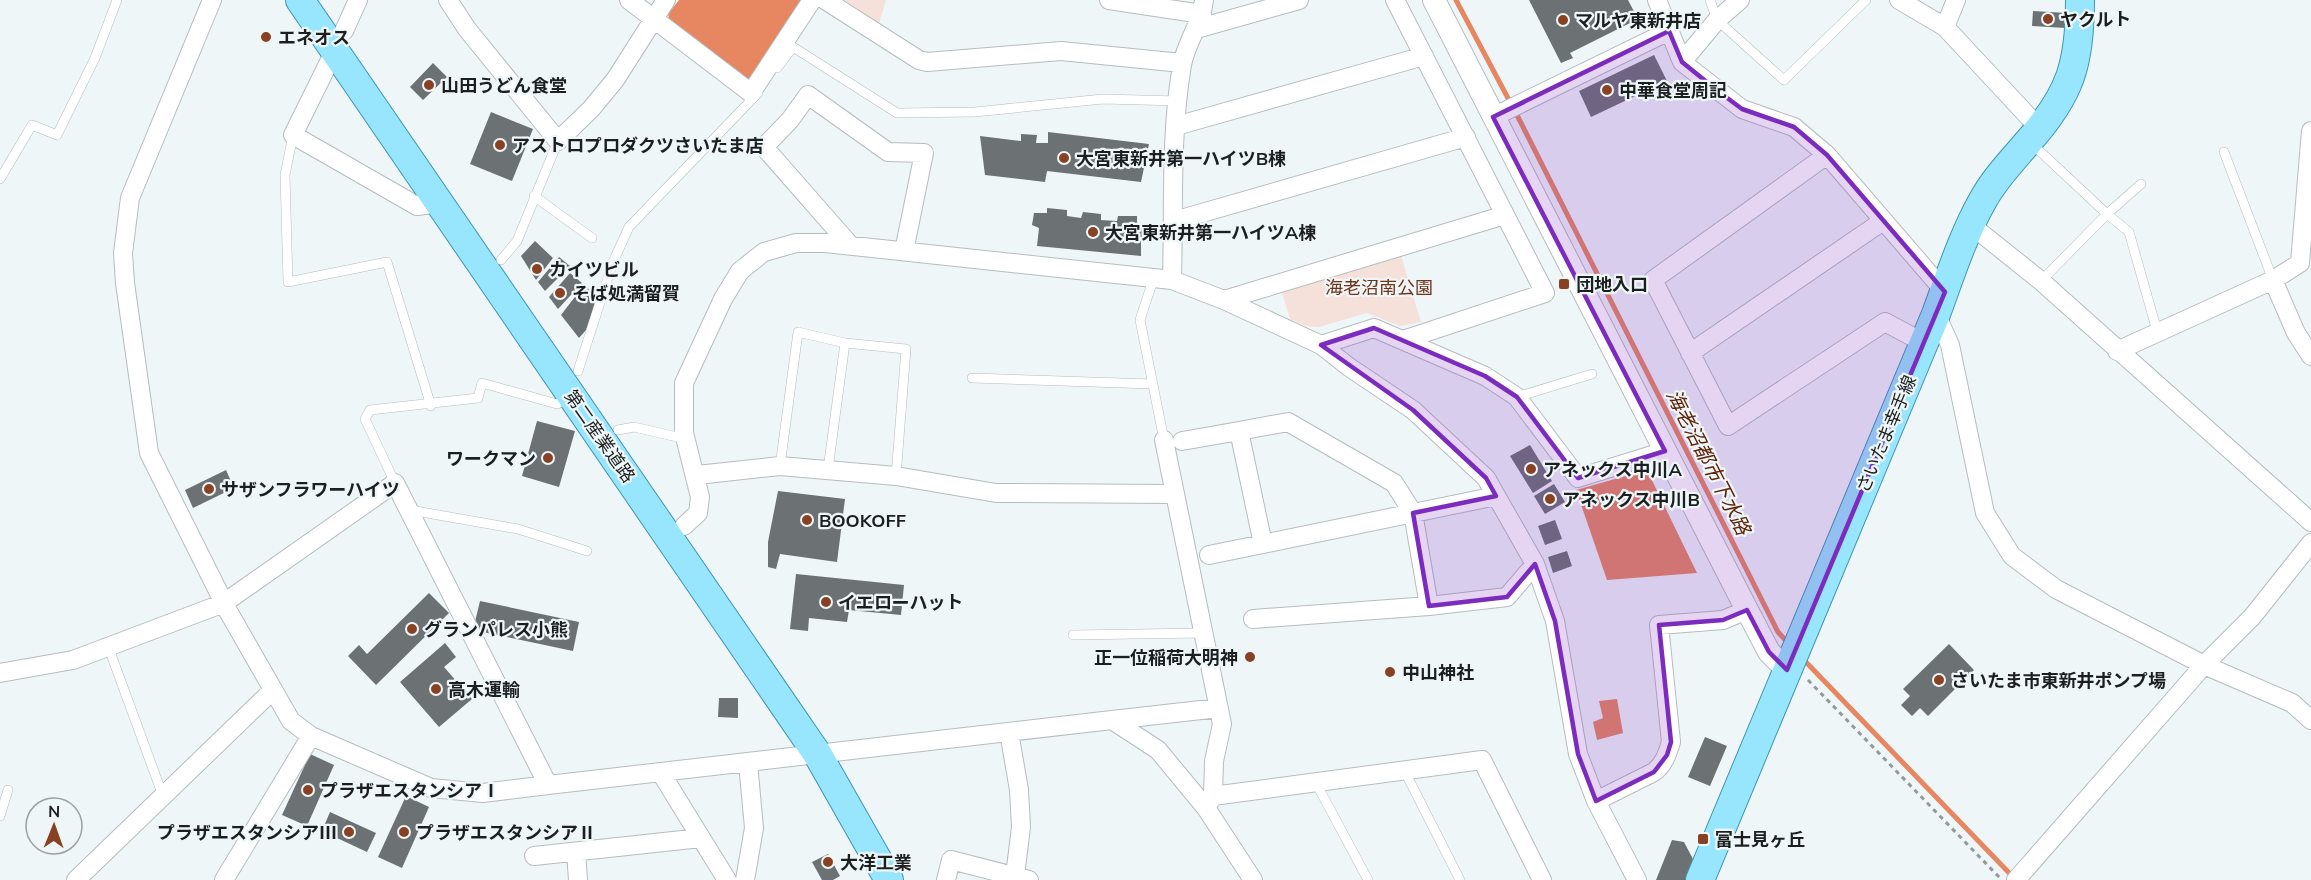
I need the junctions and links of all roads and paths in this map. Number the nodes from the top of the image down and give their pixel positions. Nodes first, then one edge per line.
1 (117, 0) edge
2 (212, 0) edge
3 (300, 0) edge
4 (322, 0) edge
5 (358, 0) edge
6 (448, 0) edge
7 (629, 0) edge
8 (666, 0) edge
9 (812, 0) edge
10 (825, 0) edge
11 (1109, 0) edge
12 (1299, 0) edge
13 (1395, 0) edge
14 (1434, 0) edge
15 (1657, 0) edge
16 (1710, 0) edge
17 (1740, 0) edge
18 (1866, 0) edge
19 (1899, 0) edge
20 (1956, 0) edge
21 (2080, 0) edge
22 (1200, 14) edge
23 (653, 17) junction
24 (1718, 20) junction
25 (1945, 27) junction
26 (1669, 31) junction
27 (339, 40) junction
28 (1424, 56) junction
29 (1682, 62) junction
30 (1182, 63) junction
31 (1179, 101) junction
32 (1498, 114) junction
33 (1176, 126) junction
34 (2311, 131) edge
35 (293, 135) junction
36 (2034, 135) junction
37 (1466, 138) junction
38 (558, 141) junction
39 (2224, 152) dead end
40 (1827, 155) junction
41 (0, 179) edge
42 (2141, 184) dead end
43 (534, 196) junction
44 (440, 203) junction
45 (2107, 214) junction
46 (1505, 215) junction
47 (1173, 221) junction
48 (1883, 221) junction
49 (1971, 225) junction
50 (592, 238) dead end
51 (850, 245) junction
52 (904, 251) junction
53 (501, 260) junction
54 (1154, 277) junction
55 (1172, 280) junction
56 (2273, 280) junction
57 (2041, 281) junction
58 (1224, 300) junction
59 (1940, 303) junction
60 (2157, 332) junction
61 (1403, 340) junction
62 (845, 343) junction
63 (1924, 343) junction
64 (1321, 345) junction
65 (2117, 351) junction
66 (1690, 353) junction
67 (2311, 356) edge
68 (1592, 374) dead end
69 (972, 378) dead end
70 (575, 384) junction
71 (1152, 384) junction
72 (1517, 397) junction
73 (431, 405) junction
74 (618, 430) junction
75 (1239, 431) junction
76 (686, 439) junction
77 (1164, 440) joint
78 (1182, 441) dead end
79 (1665, 451) junction
80 (780, 466) junction
81 (828, 468) junction
82 (697, 475) junction
83 (896, 476) junction
84 (395, 483) junction
85 (1175, 494) junction
86 (1496, 496) junction
87 (410, 510) junction
88 (1413, 513) junction
89 (2311, 522) edge
90 (684, 526) junction
91 (2311, 543) edge
92 (1263, 544) junction
93 (587, 551) dead end
94 (1209, 555) dead end
95 (1535, 564) junction
96 (224, 603) junction
97 (1429, 606) junction
98 (1747, 610) junction
99 (1253, 619) dead end
100 (1203, 633) junction
101 (1073, 635) dead end
102 (108, 646) junction
103 (1793, 656) junction
104 (2204, 665) junction
105 (0, 673) edge
106 (273, 690) junction
107 (1219, 708) junction
108 (1112, 720) junction
109 (2311, 720) edge
110 (1009, 732) junction
111 (311, 736) junction
112 (827, 753) junction
113 (748, 764) junction
114 (1405, 772) junction
115 (661, 773) junction
116 (1316, 783) junction
117 (548, 785) junction
118 (8, 790) dead end
119 (163, 796) junction
120 (1596, 801) junction
121 (1210, 802) junction
122 (0, 816) edge
123 (701, 838) junction
124 (576, 852) junction
125 (534, 856) dead end
126 (2019, 877) edge
127 (1022, 878) edge
128 (76, 880) edge
129 (224, 880) edge
130 (578, 880) edge
131 (727, 880) edge
132 (745, 880) edge
133 (889, 880) edge
134 (908, 880) edge
135 (946, 880) edge
136 (1253, 880) edge
137 (1368, 880) edge
138 (1460, 880) edge
139 (1542, 880) edge
140 (1637, 880) edge
141 (1700, 880) edge
142 (2002, 880) edge

1 - 41 lane
2 - 96 street
3 - 27 main road, 第二産業道路
4 - 27 main road, 第二産業道路
5 - 27 street
6 - 38 street
7 - 23 street
8 - 23 street
9 - 23 street
10 - 30 street
11 - 22 street
12 - 22 street
13 - 28 street
14 - 32 street
15 - 26 street
16 - 24 lane
17 - 24 street
18 - 24 lane
19 - 25 street
20 - 25 street
21 - 36 main road, さいたま幸手線
22 - 30 street
23 - 38 street
24 - 29 street
25 - 36 street
26 - 29 street
26 - 32 street
27 - 35 street
27 - 44 main road, 第二産業道路
27 - 53 main road, 第二産業道路
28 - 33 street
28 - 37 street
29 - 40 street
30 - 31 street
31 - 33 street
31 - 70 lane
32 - 79 street
33 - 47 street
34 - 56 street
35 - 44 street
35 - 73 lane
36 - 45 lane
36 - 49 main road, さいたま幸手線
37 - 46 street
37 - 47 street
38 - 43 lane
39 - 56 lane
40 - 48 street
40 - 66 street
42 - 45 lane
43 - 50 lane
43 - 53 lane
44 - 70 main road, 第二産業道路
45 - 57 lane
45 - 60 lane
46 - 58 street
46 - 61 street
47 - 55 street
48 - 59 street
48 - 66 street
49 - 57 street
49 - 59 main road, さいたま幸手線
51 - 52 street
51 - 52 street
51 - 76 street
52 - 54 street
53 - 70 main road, 第二産業道路
54 - 55 street
54 - 71 lane
55 - 58 street
56 - 60 street
56 - 67 street
57 - 65 street
58 - 64 street
59 - 63 main road, さいたま幸手線
59 - 104 street
60 - 65 street
61 - 64 street
61 - 72 street
62 - 80 lane
62 - 81 lane
62 - 83 lane
63 - 66 street
63 - 103 main road, さいたま幸手線
64 - 86 street
65 - 89 street
68 - 72 lane
69 - 71 lane
70 - 73 lane
70 - 74 main road, 第二産業道路
70 - 112 main road, 第二産業道路
71 - 77 lane
72 - 79 street
73 - 84 lane
74 - 76 lane
74 - 90 main road, 第二産業道路
75 - 78 street
75 - 88 street
75 - 92 street
76 - 82 street
77 - 85 street
79 - 98 street
80 - 81 street
80 - 82 street
81 - 83 street
82 - 90 street
83 - 85 street
84 - 87 street
84 - 96 street
85 - 100 street
86 - 88 street
86 - 95 street
87 - 93 lane
87 - 117 street
88 - 92 street
88 - 97 street
90 - 112 main road, 第二産業道路
91 - 104 street
92 - 94 street
95 - 97 street
95 - 120 street
96 - 102 street
96 - 106 street
97 - 99 street
98 - 103 street
98 - 120 street
100 - 101 lane
100 - 107 street
102 - 105 street
102 - 119 lane
103 - 141 main road, さいたま幸手線
103 - 142 path
104 - 109 street
104 - 126 street
106 - 111 street
106 - 119 street
107 - 108 street
107 - 121 street
108 - 110 street
108 - 121 street
110 - 112 street
110 - 127 street
111 - 117 street
111 - 129 street
112 - 113 street
112 - 133 main road, 第二産業道路
112 - 134 main road, 第二産業道路
113 - 115 street
113 - 132 street
114 - 116 street
114 - 138 lane
114 - 139 street
115 - 117 street
115 - 123 street
116 - 121 street
116 - 137 lane
118 - 122 lane
119 - 128 street
120 - 140 street
121 - 136 street
123 - 124 street
123 - 131 street
124 - 125 street
124 - 130 street
127 - 135 street

